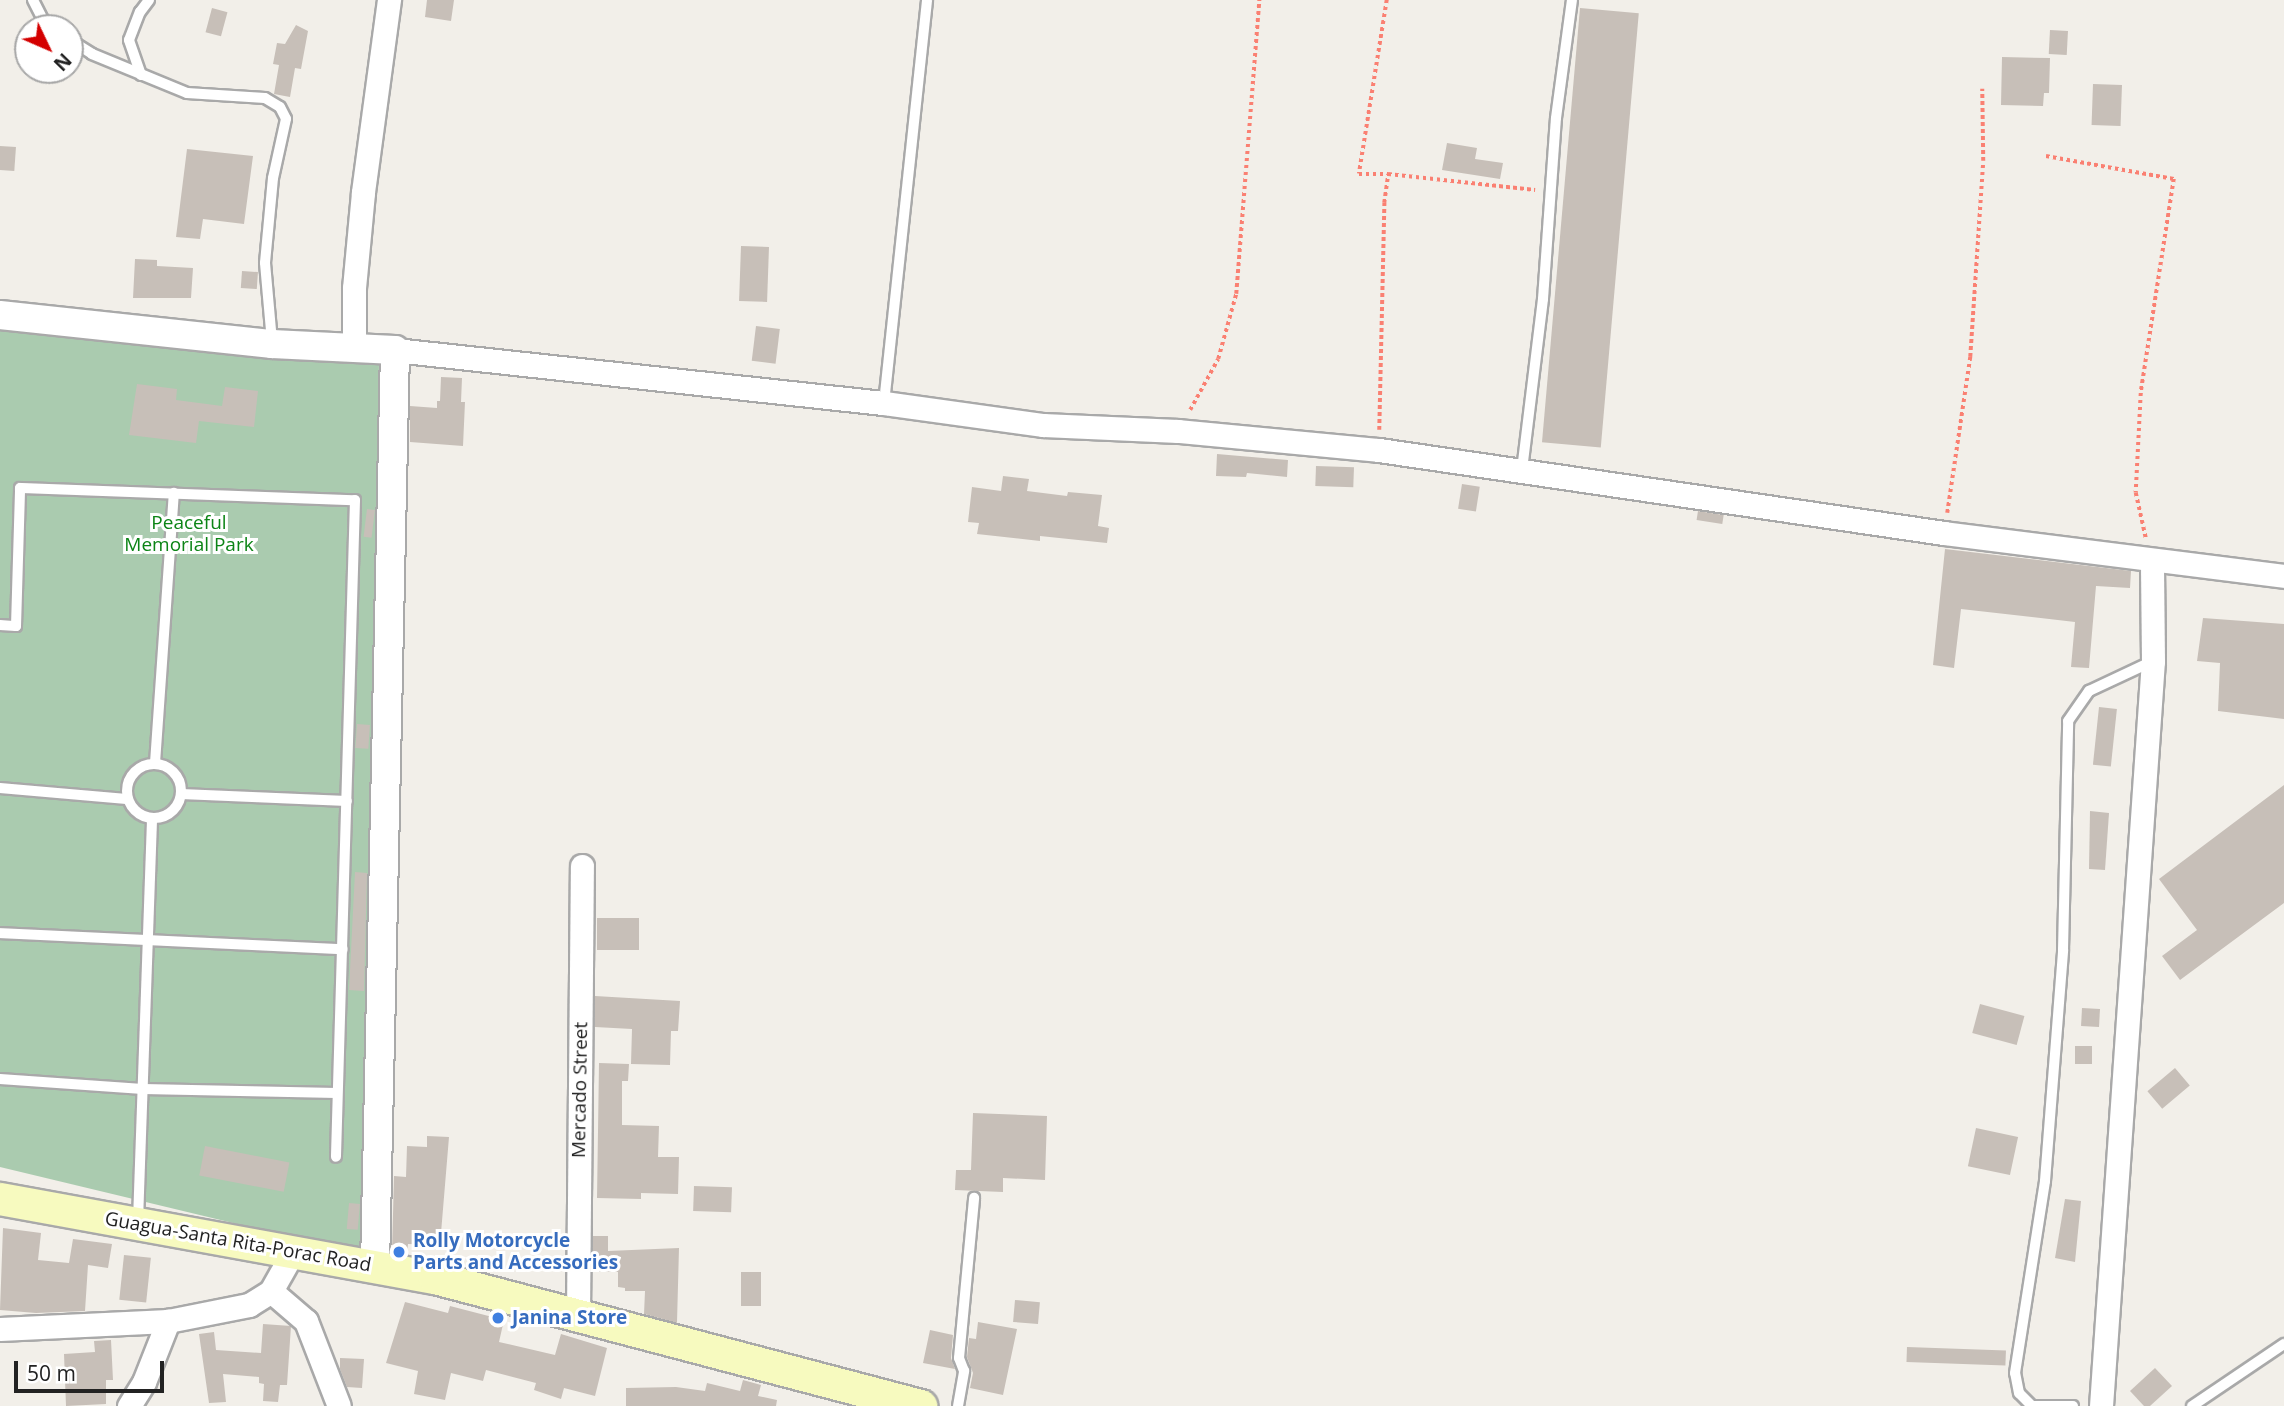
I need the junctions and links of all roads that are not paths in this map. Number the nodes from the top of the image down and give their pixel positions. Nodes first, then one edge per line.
1 (149, 0) edge
2 (389, 0) edge
3 (927, 0) edge
4 (1572, 0) edge
5 (84, 49) edge
6 (141, 75) junction
7 (0, 315) edge
8 (272, 344) junction
9 (355, 347) junction
10 (396, 350) junction
11 (884, 404) junction
12 (1522, 470) junction
13 (174, 493) junction
14 (2152, 561) junction
15 (2284, 576) edge
16 (0, 625) edge
17 (2153, 661) junction
18 (155, 763) junction
19 (0, 788) edge
20 (181, 794) junction
21 (127, 799) junction
22 (347, 801) junction
23 (152, 819) junction
24 (582, 866) dead end
25 (0, 933) edge
26 (148, 942) junction
27 (343, 949) junction
28 (0, 1079) edge
29 (143, 1089) junction
30 (337, 1093) junction
31 (336, 1157) dead end
32 (974, 1198) dead end
33 (0, 1199) edge
34 (138, 1224) junction
35 (293, 1252) junction
36 (375, 1267) junction
37 (271, 1291) junction
38 (578, 1315) junction
39 (168, 1321) junction
40 (0, 1329) edge
41 (2284, 1345) edge
42 (129, 1406) edge
43 (339, 1406) edge
44 (921, 1406) edge
45 (958, 1406) edge
46 (2073, 1406) edge
47 (2101, 1406) edge
48 (2192, 1406) edge

1 - 6 lane
2 - 9 street
3 - 11 lane
4 - 12 lane
5 - 6 lane
6 - 8 lane
7 - 8 street
8 - 9 street
9 - 10 street
10 - 11 street
10 - 36 street
11 - 12 street
12 - 14 street
13 - 16 lane
13 - 18 lane
13 - 22 lane
14 - 15 street
14 - 17 street
17 - 46 lane
17 - 47 street
18 - 20 lane
18 - 21 lane
19 - 21 lane
20 - 22 lane
20 - 23 lane
21 - 23 lane
22 - 27 lane
23 - 26 lane
24 - 38 street, Mercado Street
25 - 26 lane
26 - 27 lane
26 - 29 lane
27 - 30 lane
28 - 29 lane
29 - 30 lane
29 - 34 lane
30 - 31 lane
32 - 45 lane
33 - 34 main road, Guagua-Santa Rita-Porac Road
34 - 35 main road, Guagua-Santa Rita-Porac Road
35 - 36 main road, Guagua-Santa Rita-Porac Road
35 - 37 street
36 - 38 main road, Guagua-Santa Rita-Porac Road
37 - 39 street
37 - 43 street
38 - 44 main road, Guagua-Santa Rita-Porac Road
39 - 40 street
39 - 42 street
41 - 48 lane

